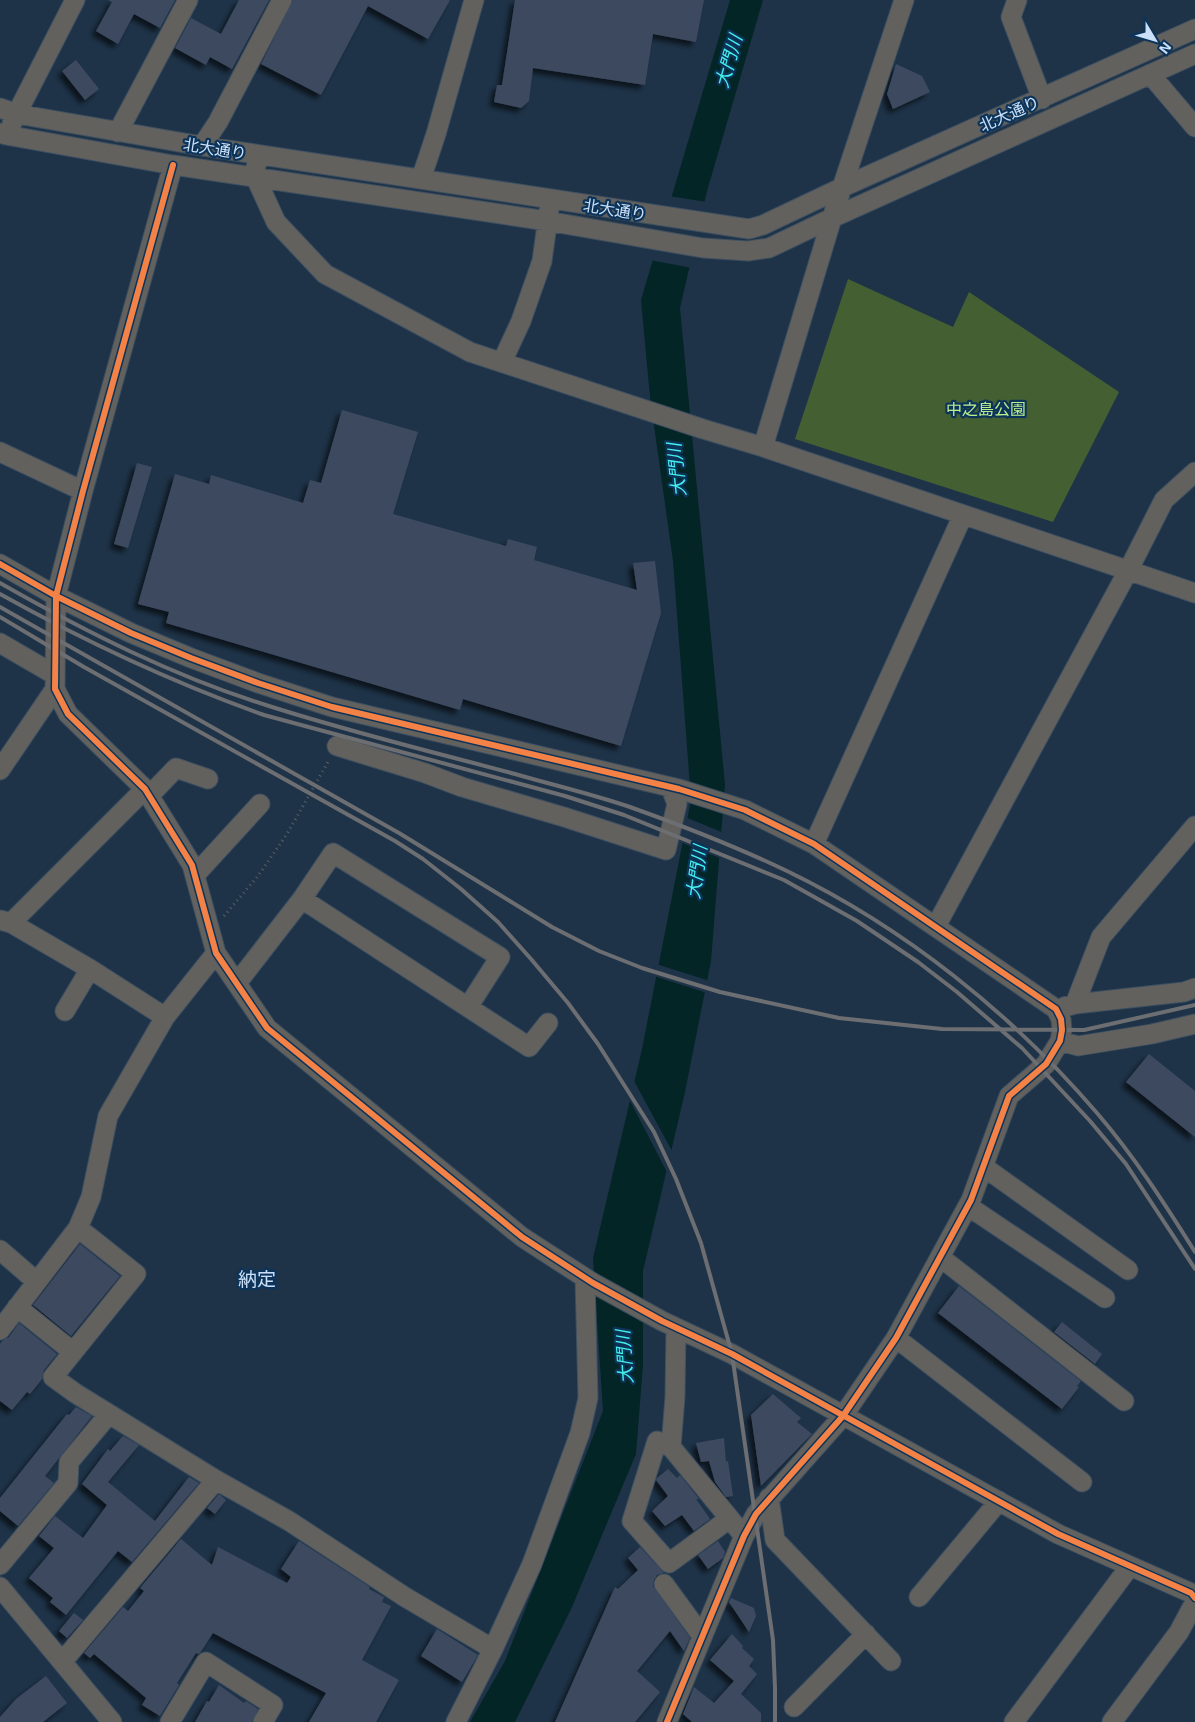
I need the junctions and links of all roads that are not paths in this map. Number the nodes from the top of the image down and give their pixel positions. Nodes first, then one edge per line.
1 (67, 0) edge
2 (75, 0) edge
3 (188, 0) edge
4 (282, 0) edge
5 (474, 0) edge
6 (904, 0) edge
7 (1017, 0) edge
8 (1195, 29) edge
9 (1195, 54) edge
10 (1150, 74) junction
11 (1042, 99) junction
12 (5, 111) edge
13 (1195, 127) edge
14 (118, 132) junction
15 (2, 138) edge
16 (202, 146) junction
17 (258, 155) junction
18 (173, 164) junction
19 (255, 176) junction
20 (421, 179) junction
21 (843, 188) junction
22 (550, 198) junction
23 (832, 218) junction
24 (547, 221) junction
25 (502, 362) junction
26 (763, 447) junction
27 (0, 452) edge
28 (1195, 472) edge
29 (83, 491) junction
30 (963, 515) junction
31 (0, 564) edge
32 (1128, 571) junction
33 (1195, 593) edge
34 (56, 596) junction
35 (0, 643) edge
36 (55, 682) junction
37 (337, 746) road end
38 (0, 770) edge
39 (208, 779) dead end
40 (675, 788) junction
41 (147, 793) junction
42 (259, 809) dead end
43 (1195, 826) edge
44 (814, 844) junction
45 (195, 875) junction
46 (302, 899) junction
47 (5, 921) edge
48 (936, 926) junction
49 (216, 953) junction
50 (90, 968) junction
51 (237, 983) junction
52 (1195, 988) edge
53 (1075, 1004) junction
54 (468, 1007) junction
55 (1056, 1009) junction
56 (65, 1011) dead end
57 (165, 1017) junction
58 (548, 1023) dead end
59 (1195, 1024) edge
60 (1060, 1041) junction
61 (984, 1167) junction
62 (968, 1206) junction
63 (78, 1228) junction
64 (0, 1250) edge
65 (940, 1257) junction
66 (1128, 1270) dead end
67 (589, 1281) junction
68 (37, 1282) junction
69 (1104, 1298) dead end
70 (18, 1307) junction
71 (669, 1325) junction
72 (0, 1330) edge
73 (896, 1338) junction
74 (73, 1352) junction
75 (1124, 1401) dead end
76 (109, 1414) junction
77 (842, 1416) junction
78 (670, 1447) junction
79 (216, 1480) junction
80 (1082, 1482) dead end
81 (769, 1498) junction
82 (999, 1501) junction
83 (729, 1519) junction
84 (744, 1536) junction
85 (0, 1565) edge
86 (1130, 1566) junction
87 (664, 1584) dead end
88 (0, 1587) edge
89 (919, 1597) dead end
90 (1195, 1598) edge
91 (1195, 1602) edge
92 (866, 1634) junction
93 (702, 1636) junction
94 (493, 1649) junction
95 (891, 1661) dead end
96 (62, 1662) junction
97 (794, 1707) dead end
98 (112, 1722) edge
99 (170, 1722) edge
100 (263, 1722) edge
101 (456, 1722) edge
102 (667, 1722) edge
103 (1014, 1722) edge
104 (1112, 1722) edge

1 - 12 street
2 - 12 street
3 - 14 street
4 - 16 street
5 - 20 street
6 - 21 street
7 - 11 street
8 - 11 street, 北大通り
9 - 10 street, 北大通り
10 - 13 street
10 - 23 street, 北大通り
11 - 21 street, 北大通り
12 - 14 street, 北大通り
12 - 15 street
14 - 16 street, 北大通り
15 - 18 street, 北大通り
16 - 17 street, 北大通り
17 - 19 street
17 - 20 street, 北大通り
18 - 19 street, 北大通り
18 - 29 street
19 - 24 street, 北大通り
19 - 25 street
20 - 22 street, 北大通り
21 - 22 street, 北大通り
21 - 23 street
22 - 24 street
23 - 24 street, 北大通り
23 - 26 street
24 - 25 street
25 - 26 street
26 - 30 street
27 - 29 street
28 - 32 street
29 - 34 street
30 - 32 street
30 - 44 street
31 - 34 street
32 - 33 street
32 - 48 street
34 - 36 street
34 - 40 street
35 - 36 street
36 - 38 street
36 - 41 street
37 - 40 street
39 - 41 street
40 - 44 street
41 - 45 street
41 - 47 street
42 - 45 street
43 - 53 street
44 - 48 street
45 - 49 street
46 - 51 street
46 - 54 street
46 - 54 street
47 - 50 street
48 - 55 street
49 - 51 street
49 - 57 street
50 - 56 street
50 - 57 street
51 - 67 street
52 - 53 street
53 - 55 street
54 - 58 street
55 - 60 street
57 - 63 street
59 - 60 street
60 - 61 street
61 - 62 street
61 - 66 street
62 - 65 street
62 - 69 street
63 - 68 street
63 - 74 street
64 - 68 street
65 - 73 street
65 - 75 street
67 - 71 street
67 - 94 street
68 - 70 street
70 - 72 street
70 - 74 street
71 - 77 street
71 - 78 street
73 - 77 street
73 - 80 street
74 - 76 street
76 - 79 street
76 - 85 street
77 - 81 street
77 - 82 street
78 - 83 street
78 - 83 street
79 - 94 street
79 - 96 street
81 - 84 street
81 - 92 street
82 - 86 street
82 - 89 street
83 - 84 street
84 - 93 street
86 - 90 street
86 - 103 street
87 - 93 street
88 - 96 street
91 - 104 street
92 - 95 street
92 - 97 street
93 - 102 street
94 - 101 street
96 - 98 street
99 - 100 street

